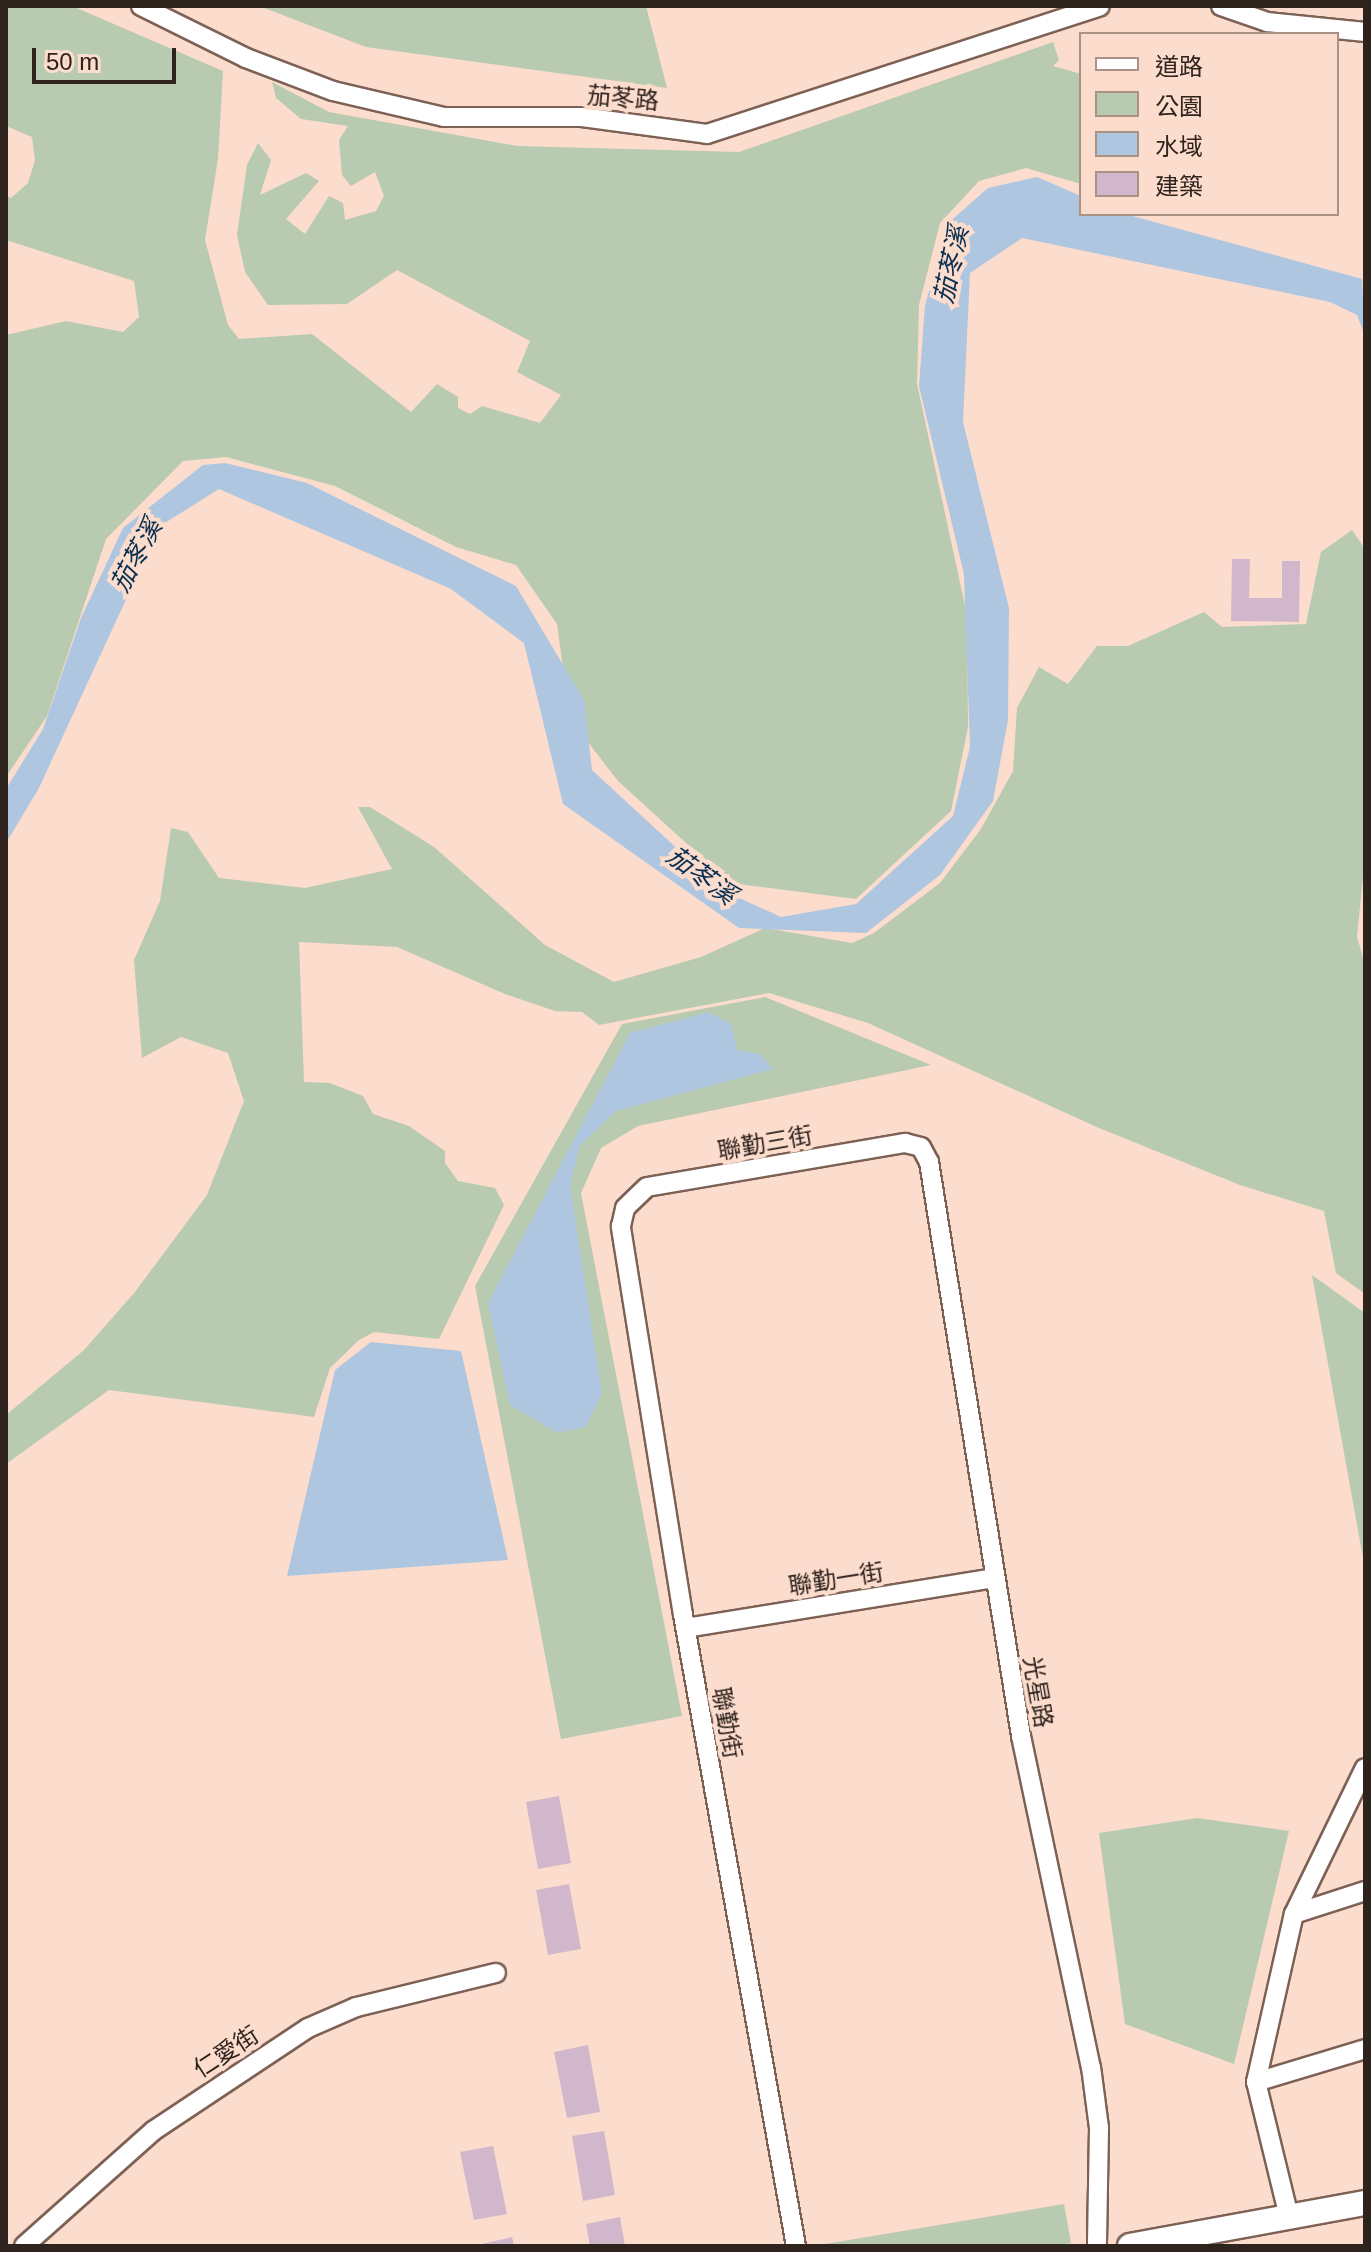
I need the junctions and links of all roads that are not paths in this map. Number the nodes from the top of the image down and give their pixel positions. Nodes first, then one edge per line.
1 (141, 6) edge
2 (1100, 6) edge
3 (1221, 6) edge
4 (1365, 32) edge
5 (921, 1147) joint
6 (625, 1208) joint
7 (994, 1578) junction
8 (686, 1628) junction
9 (1365, 1768) edge
10 (1365, 1891) edge
11 (1294, 1914) junction
12 (496, 1973) dead end
13 (1365, 2049) edge
14 (1256, 2082) junction
15 (1365, 2203) edge
16 (1289, 2217) junction
17 (24, 2246) edge
18 (796, 2246) edge
19 (1097, 2246) edge
20 (1130, 2246) edge

1 - 2 street, 茄苳路
3 - 4 street
5 - 6 street, 聯勤三街
5 - 7 street, 光星路
6 - 8 street, 聯勤街
7 - 8 street, 聯勤一街
7 - 19 street, 光星路
8 - 18 street, 聯勤街
9 - 11 street
10 - 11 street
11 - 14 street
12 - 17 street, 仁愛街
13 - 14 street
14 - 16 street
15 - 16 street
16 - 20 street

